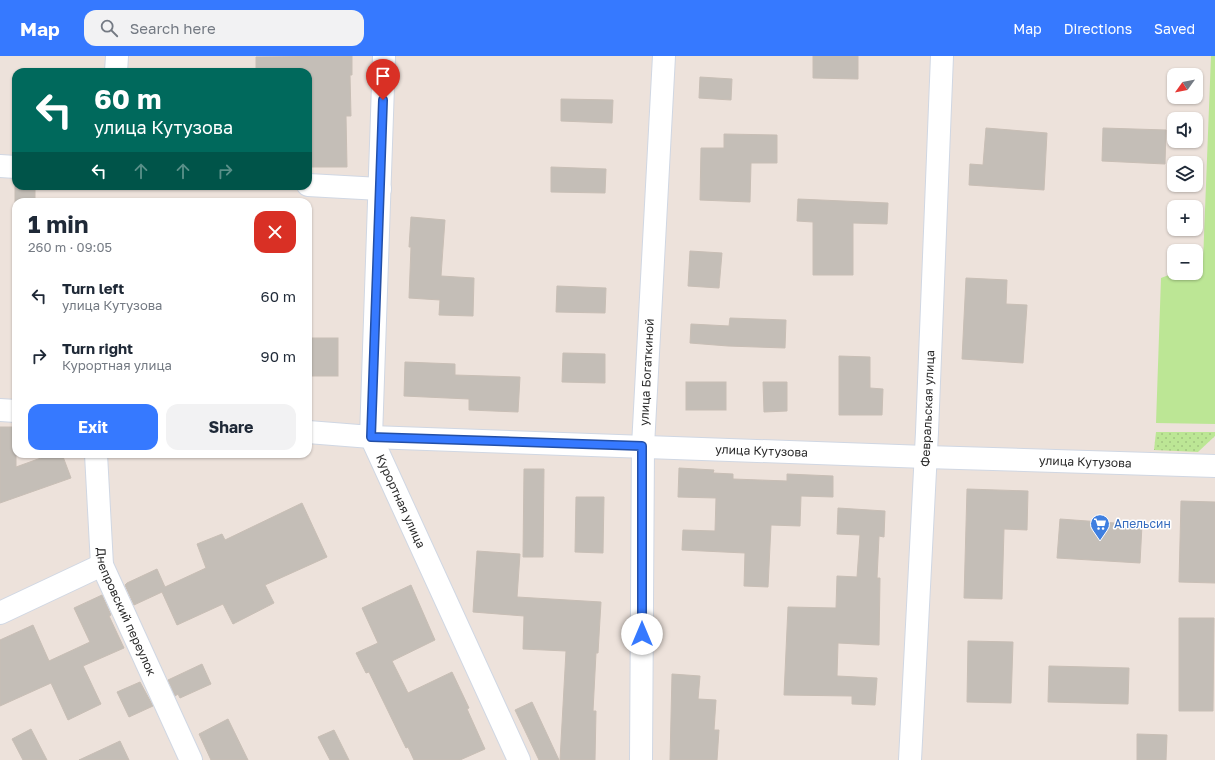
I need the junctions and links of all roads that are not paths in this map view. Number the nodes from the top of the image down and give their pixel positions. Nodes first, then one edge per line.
1 (117, 56) edge
2 (384, 56) edge
3 (664, 56) edge
4 (942, 56) edge
5 (116, 68) edge
6 (0, 166) edge
7 (12, 167) edge
8 (312, 185) edge
9 (380, 189) junction
10 (0, 410) edge
11 (12, 411) edge
12 (312, 432) edge
13 (371, 437) junction
14 (642, 446) junction
15 (926, 457) junction
16 (96, 458) edge
17 (1215, 466) edge
18 (102, 565) junction
19 (0, 613) edge
20 (191, 760) edge
21 (519, 760) edge
22 (641, 760) edge
23 (910, 760) edge

1 - 5 street
2 - 9 street, Курортная улица
3 - 14 street, улица Богаткиной
4 - 15 street, Февральская улица
6 - 7 street
8 - 9 street
9 - 13 street, Курортная улица
10 - 11 street
12 - 13 street, улица Кутузова
13 - 14 street, улица Кутузова
13 - 21 street, Курортная улица
14 - 15 street, улица Кутузова
14 - 22 street, улица Богаткиной
15 - 17 street, улица Кутузова
15 - 23 street, Февральская улица
16 - 18 street, Днепровский переулок
18 - 19 street
18 - 20 street, Днепровский переулок

